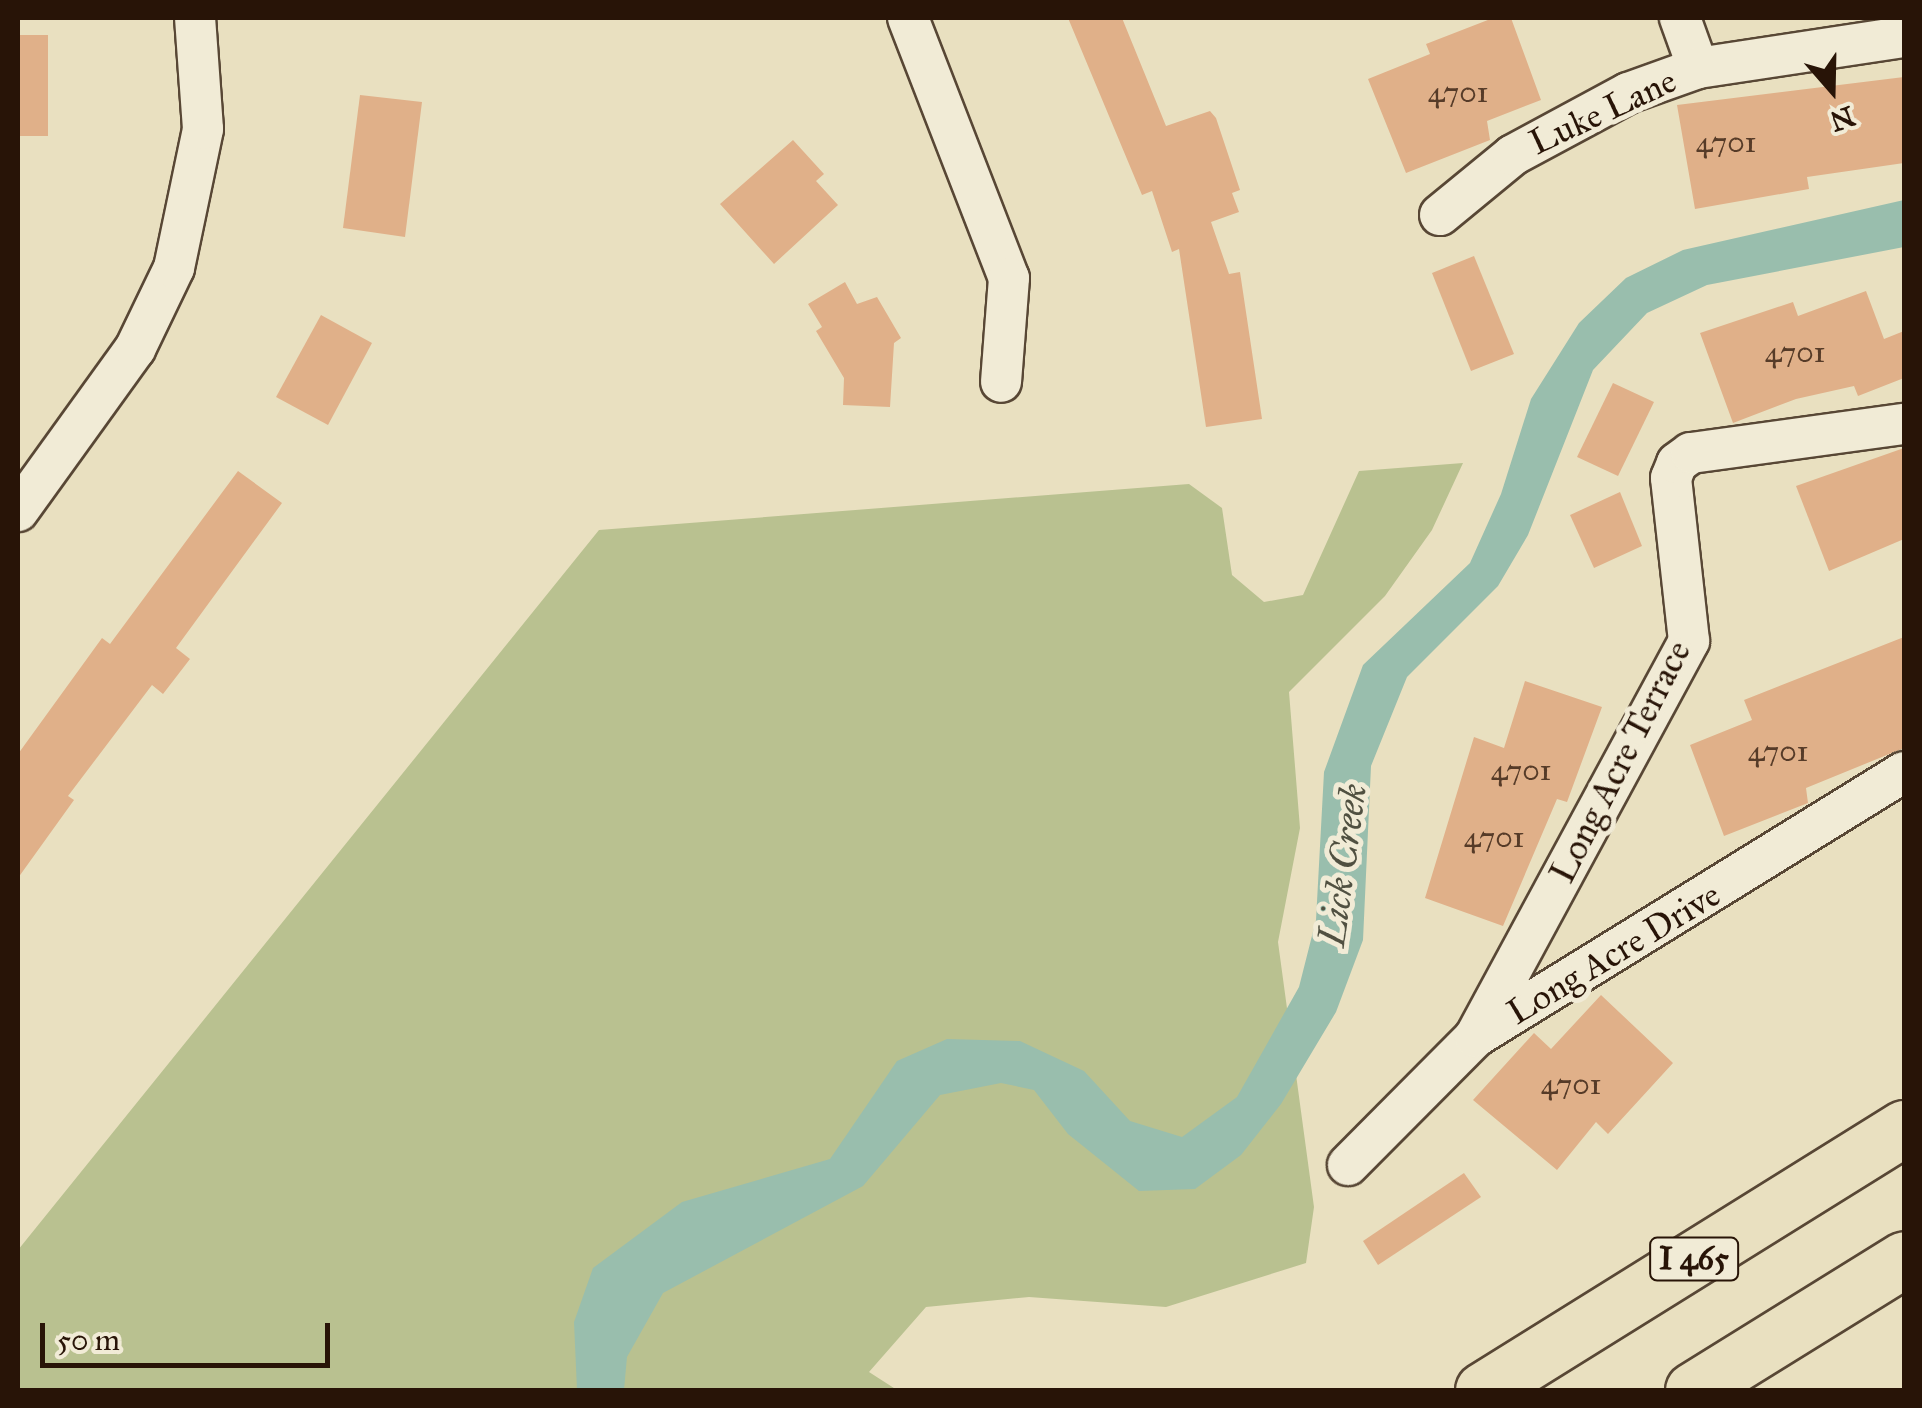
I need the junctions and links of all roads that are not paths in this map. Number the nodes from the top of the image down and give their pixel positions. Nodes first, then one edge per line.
1 (195, 18) edge
2 (908, 18) edge
3 (1680, 18) edge
4 (1904, 37) edge
5 (1698, 68) junction
6 (1440, 215) dead end
7 (1001, 382) dead end
8 (1904, 424) edge
9 (18, 511) edge
10 (1904, 772) edge
11 (1475, 1037) junction
12 (1904, 1128) edge
13 (1348, 1165) dead end
14 (1904, 1259) edge
15 (1482, 1390) edge
16 (1693, 1390) edge

1 - 9 street
2 - 7 street
3 - 5 street
4 - 5 street, Luke Lane
5 - 6 street, Luke Lane
8 - 11 street, Long Acre Terrace
10 - 11 street, Long Acre Drive
11 - 13 street, Long Acre Drive
12 - 15 highway, I 465
14 - 16 highway

